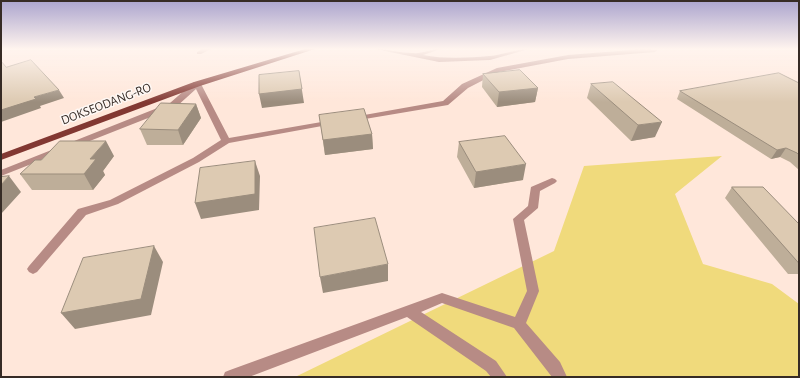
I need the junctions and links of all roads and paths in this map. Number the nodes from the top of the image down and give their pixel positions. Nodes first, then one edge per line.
1 (254, 67) edge
2 (515, 67) edge
3 (197, 84) junction
4 (226, 141) junction
5 (1, 157) edge
6 (1, 173) edge
7 (552, 181) dead end
8 (33, 269) dead end
9 (408, 310) junction
10 (519, 324) junction
11 (230, 377) edge
12 (500, 377) edge
13 (560, 377) edge

1 - 3 main road, DOKSEODANG-RO
2 - 4 street
3 - 4 street
3 - 5 main road, DOKSEODANG-RO
3 - 6 street
4 - 8 street
7 - 10 street
9 - 10 street
9 - 11 street
9 - 12 street
10 - 13 street

